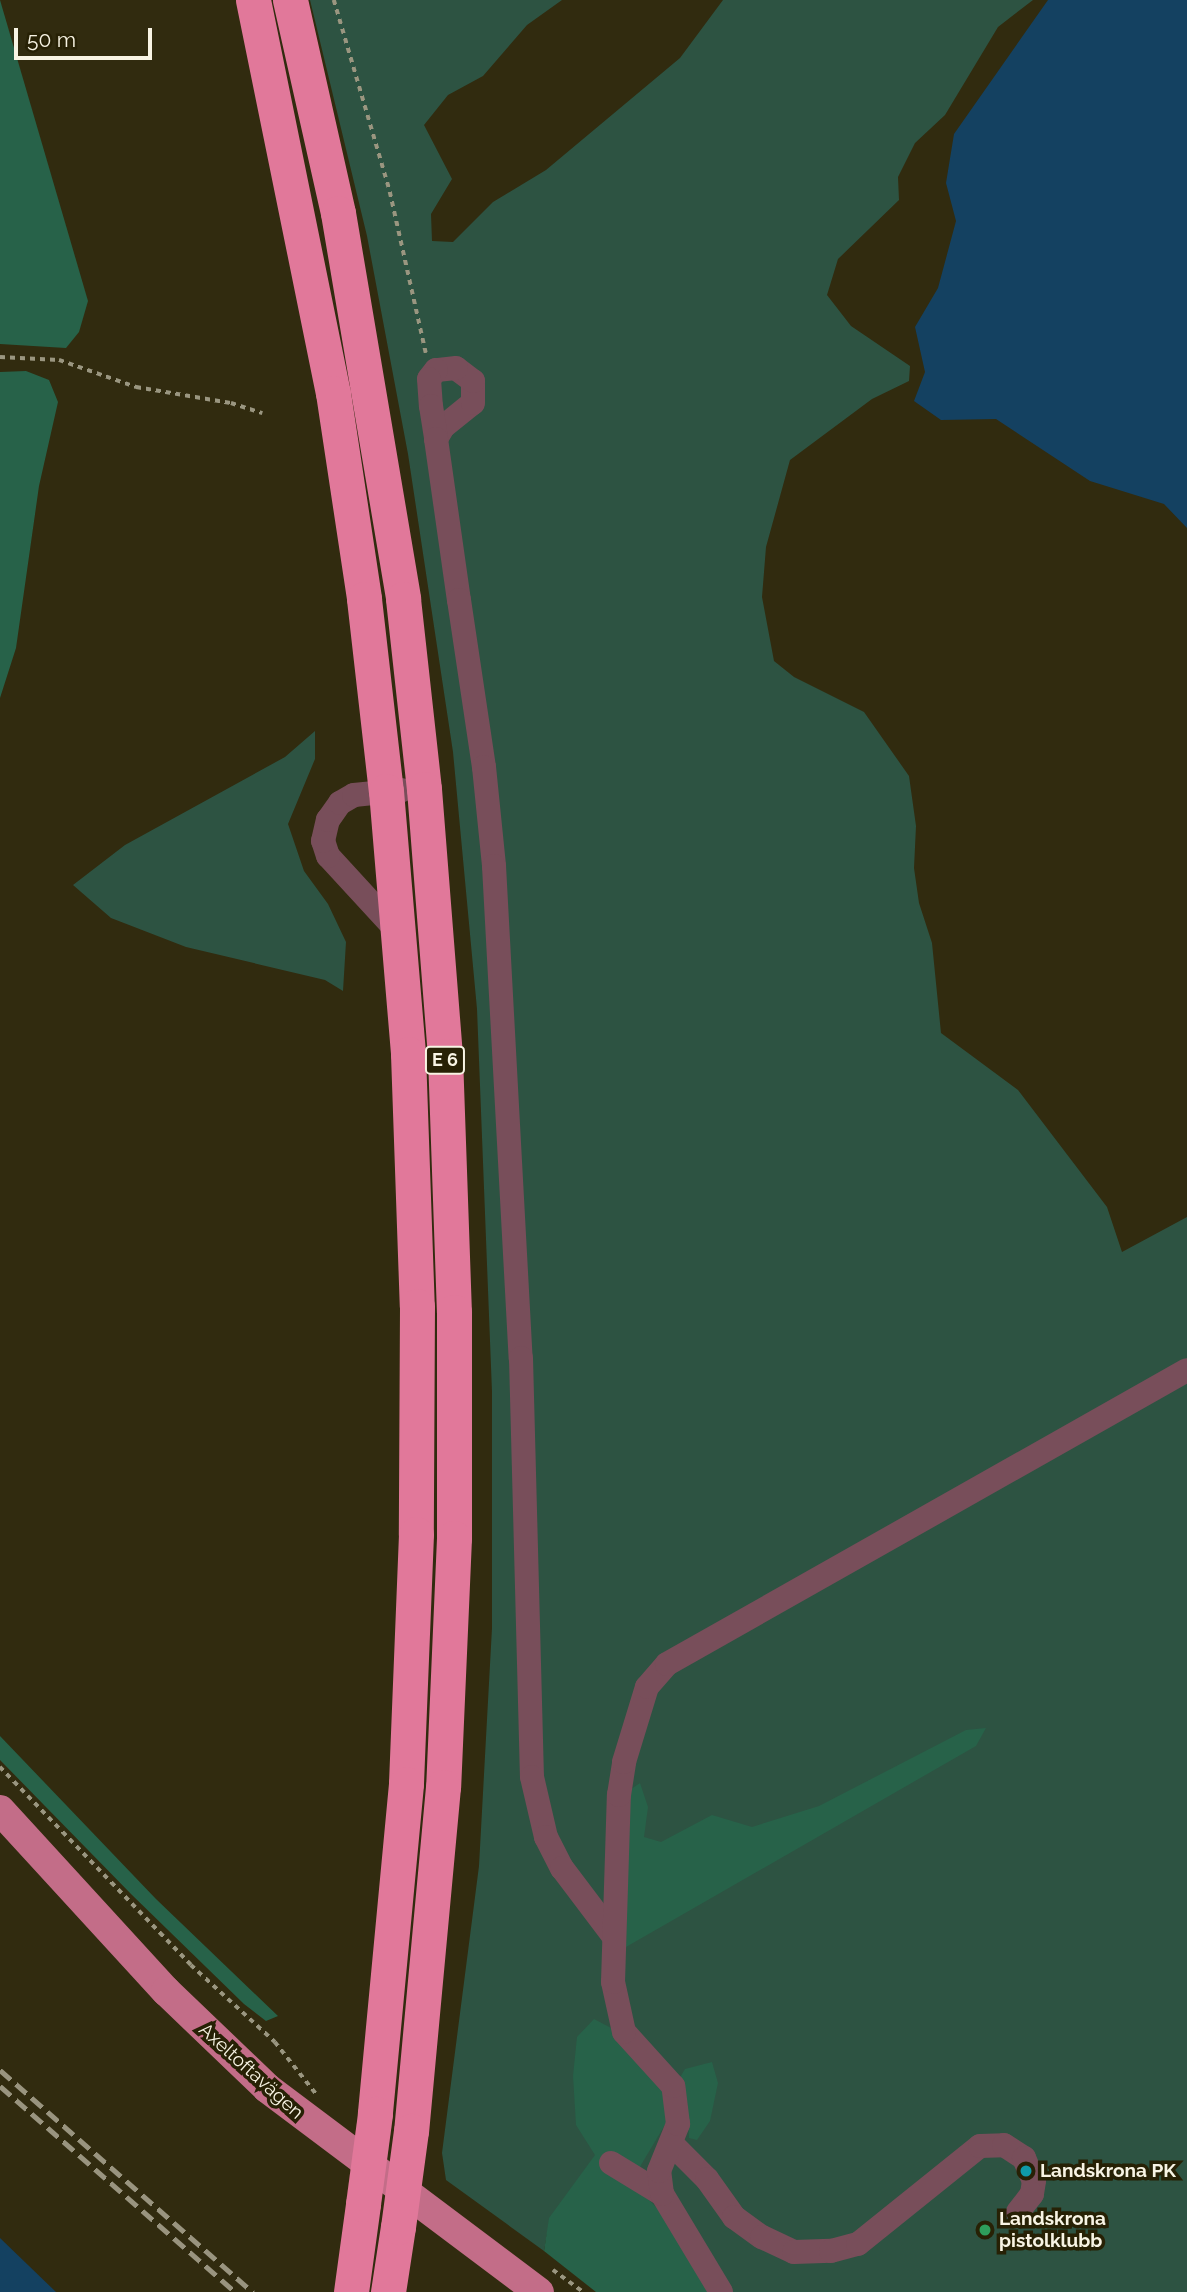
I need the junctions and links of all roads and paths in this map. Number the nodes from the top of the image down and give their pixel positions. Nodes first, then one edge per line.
1 (253, 0) edge
2 (290, 0) edge
3 (334, 0) edge
4 (0, 357) edge
5 (429, 379) junction
6 (262, 413) dead end
7 (436, 439) junction
8 (424, 789) junction
9 (387, 791) junction
10 (400, 934) junction
11 (1187, 1370) edge
12 (0, 1767) edge
13 (0, 1810) edge
14 (612, 1934) junction
15 (295, 2065) dead end
16 (673, 2146) junction
17 (611, 2163) dead end
18 (662, 2194) junction
19 (1018, 2212) dead end
20 (351, 2292) edge
21 (388, 2292) edge
22 (539, 2292) edge
23 (721, 2292) edge

1 - 9 highway, E 6
2 - 8 highway, E 6
3 - 5 path
4 - 6 path
5 - 7 lane
5 - 7 lane
7 - 14 lane
8 - 9 lane
8 - 21 highway, E 6, bridge
9 - 10 highway, E 6
9 - 10 lane
10 - 20 highway, E 6, bridge
11 - 14 lane
12 - 15 path
13 - 22 main road, Axeltoftavägen
14 - 16 lane
16 - 18 lane
16 - 19 lane
17 - 18 lane
18 - 23 lane

